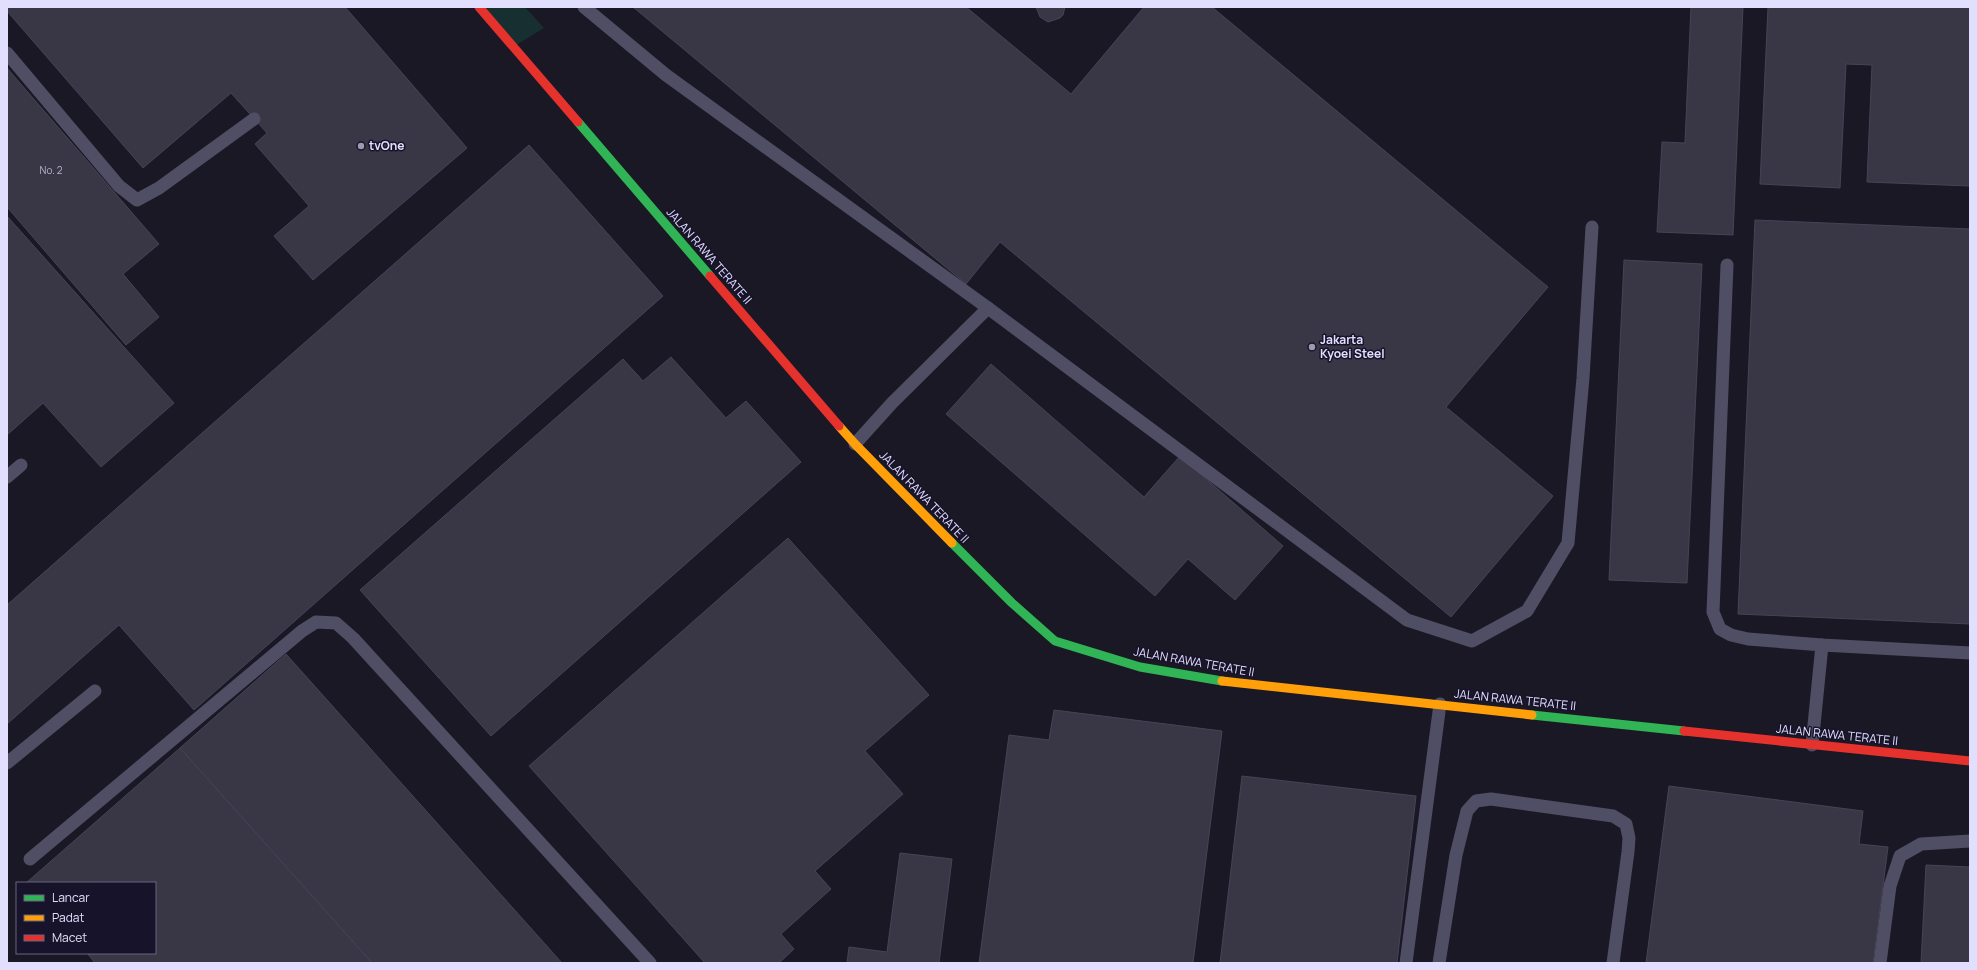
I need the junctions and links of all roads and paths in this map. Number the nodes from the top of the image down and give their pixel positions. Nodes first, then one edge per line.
1 (479, 7) edge
2 (584, 7) edge
3 (7, 53) edge
4 (254, 119) dead end
5 (1592, 227) dead end
6 (1728, 265) dead end
7 (988, 308) junction
8 (855, 444) junction
9 (21, 466) dead end
10 (7, 477) edge
11 (1822, 645) junction
12 (1970, 654) edge
13 (95, 691) dead end
14 (1440, 704) junction
15 (1812, 745) junction
16 (1970, 761) edge
17 (7, 763) edge
18 (1970, 841) edge
19 (30, 859) dead end
20 (650, 963) edge
21 (1406, 963) edge
22 (1439, 963) edge
23 (1613, 963) edge
24 (1880, 963) edge

1 - 8 street, JALAN RAWA TERATE II
2 - 7 lane
3 - 4 lane
5 - 7 lane
6 - 11 lane
7 - 8 lane
8 - 14 street, JALAN RAWA TERATE II
9 - 10 lane
11 - 12 lane
11 - 15 lane
13 - 17 lane
14 - 15 street, JALAN RAWA TERATE II
14 - 21 lane
15 - 16 street, JALAN RAWA TERATE II
18 - 24 lane
19 - 20 lane
22 - 23 lane

